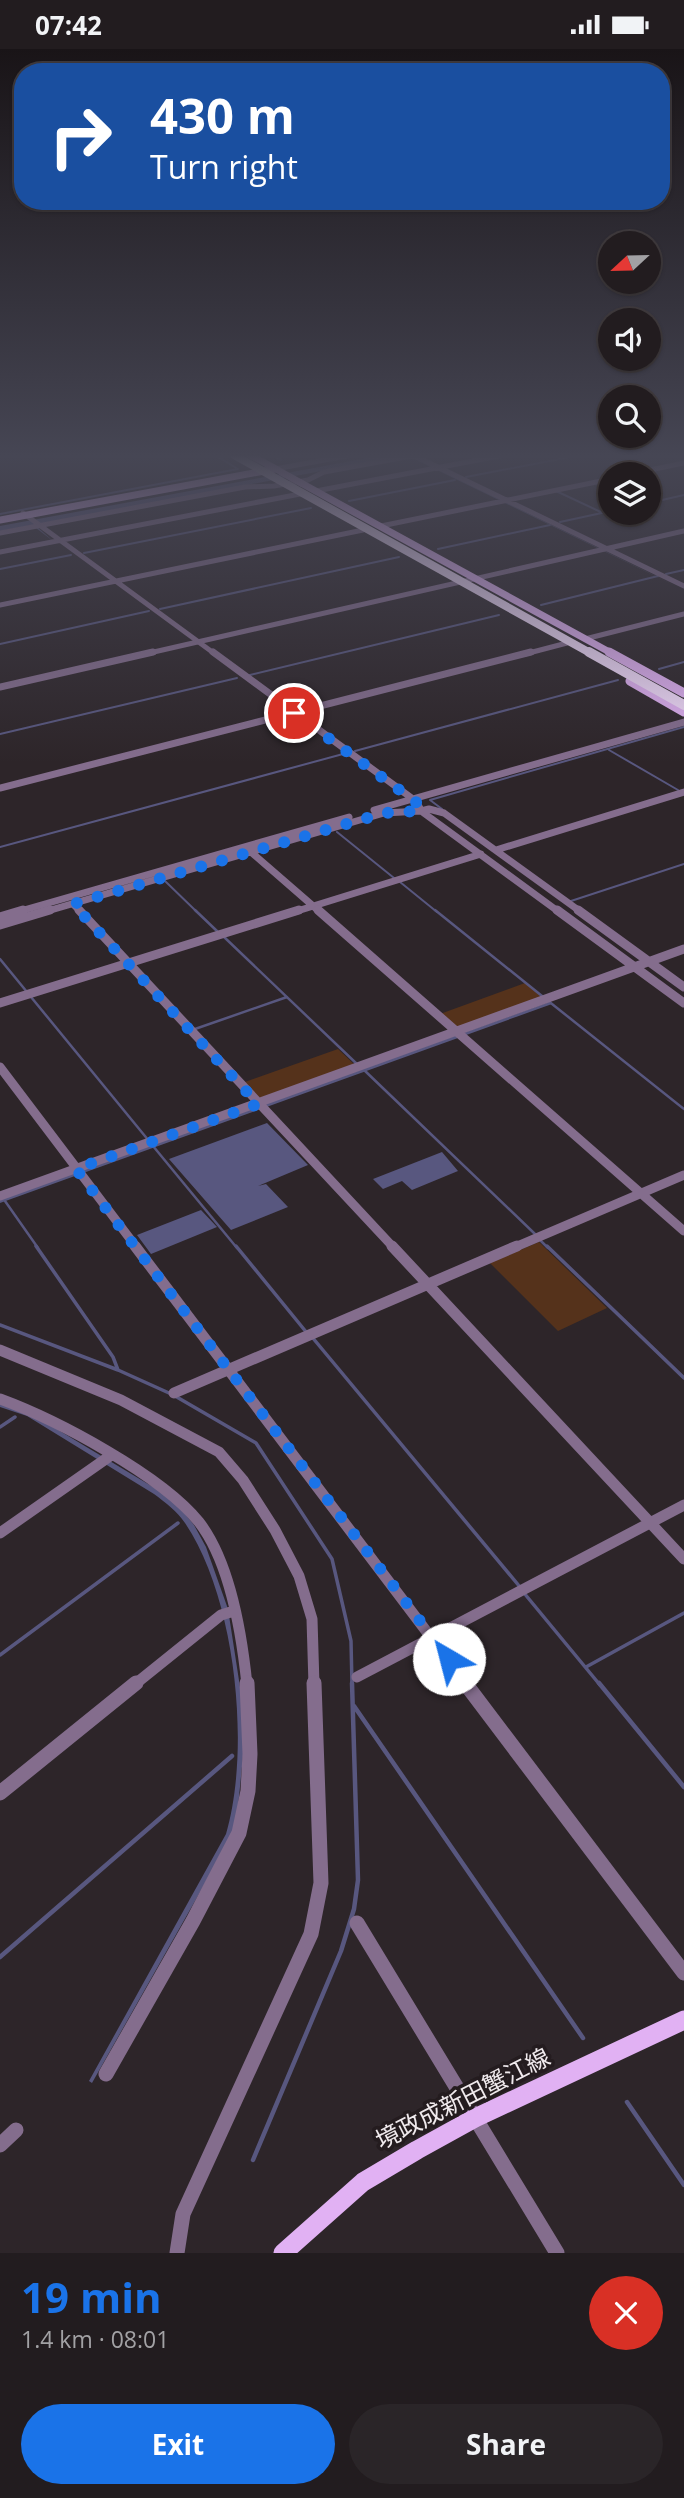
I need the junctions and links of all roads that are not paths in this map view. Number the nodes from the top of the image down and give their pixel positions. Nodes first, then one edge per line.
1 (84, 558) edge
2 (227, 558) edge
3 (412, 558) edge
4 (419, 558) edge
5 (437, 558) edge
6 (440, 558) edge
7 (565, 558) edge
8 (622, 558) edge
9 (478, 578) junction
10 (114, 581) junction
11 (457, 583) junction
12 (684, 586) edge
13 (0, 605) edge
14 (684, 614) edge
15 (585, 639) junction
16 (197, 642) junction
17 (567, 643) junction
18 (0, 687) edge
19 (684, 694) edge
20 (684, 705) edge
21 (684, 712) edge
22 (294, 713) junction
23 (684, 722) edge
24 (0, 788) edge
25 (684, 792) edge
26 (412, 799) junction
27 (421, 811) junction
28 (496, 850) junction
29 (251, 852) junction
30 (481, 854) junction
31 (73, 904) junction
32 (312, 907) junction
33 (0, 917) edge
34 (0, 925) edge
35 (684, 949) edge
36 (649, 962) junction
37 (128, 963) junction
38 (637, 968) junction
39 (684, 987) edge
40 (0, 1003) edge
41 (684, 1003) edge
42 (458, 1035) junction
43 (0, 1067) edge
44 (260, 1106) junction
45 (78, 1172) junction
46 (684, 1175) edge
47 (641, 1193) junction
48 (0, 1196) edge
49 (684, 1231) edge
50 (429, 1284) junction
51 (0, 1350) edge
52 (228, 1370) junction
53 (174, 1393) dead end
54 (0, 1399) edge
55 (106, 1459) junction
56 (684, 1505) edge
57 (650, 1523) junction
58 (0, 1533) edge
59 (684, 1559) edge
60 (228, 1613) junction
61 (433, 1637) junction
62 (357, 1677) dead end
63 (0, 1793) edge
64 (357, 1923) dead end
65 (684, 1973) edge
66 (684, 2020) edge
67 (106, 2074) dead end
68 (475, 2118) junction
69 (16, 2130) dead end
70 (0, 2145) edge
71 (177, 2253) edge
72 (283, 2253) edge
73 (557, 2253) edge

1 - 10 street
2 - 10 street
3 - 11 main road
4 - 20 highway, bridge
5 - 19 highway, bridge
6 - 9 main road
7 - 9 street
8 - 12 street
9 - 11 street
9 - 15 main road
10 - 13 street
10 - 16 street
11 - 16 street
11 - 17 main road
14 - 15 street
15 - 19 main road
16 - 18 street
16 - 22 street
17 - 21 main road
17 - 22 street
22 - 24 street
22 - 26 street
23 - 26 street
25 - 28 street
26 - 27 street
26 - 33 street
27 - 28 street
27 - 29 street
27 - 30 street
28 - 36 street
29 - 31 street
29 - 32 street
30 - 32 street
30 - 38 street
31 - 34 street
31 - 37 street
32 - 37 street
32 - 42 street
35 - 36 street
36 - 38 street
36 - 39 street
37 - 40 street
37 - 44 street
38 - 41 street
38 - 42 street
42 - 44 street
42 - 47 street
43 - 45 street
44 - 45 street
44 - 50 street
45 - 48 street
45 - 52 street
46 - 47 street
47 - 49 street
47 - 50 street
50 - 52 street
50 - 57 street
51 - 71 street
52 - 53 street
52 - 61 street
54 - 55 street
55 - 58 street
55 - 60 street
56 - 57 street
57 - 59 street
57 - 61 street
60 - 63 street
60 - 67 street
61 - 62 street
61 - 65 street
64 - 68 street
66 - 68 main road, 境政成新田蟹江線
68 - 72 main road, 境政成新田蟹江線
68 - 73 street
69 - 70 street

